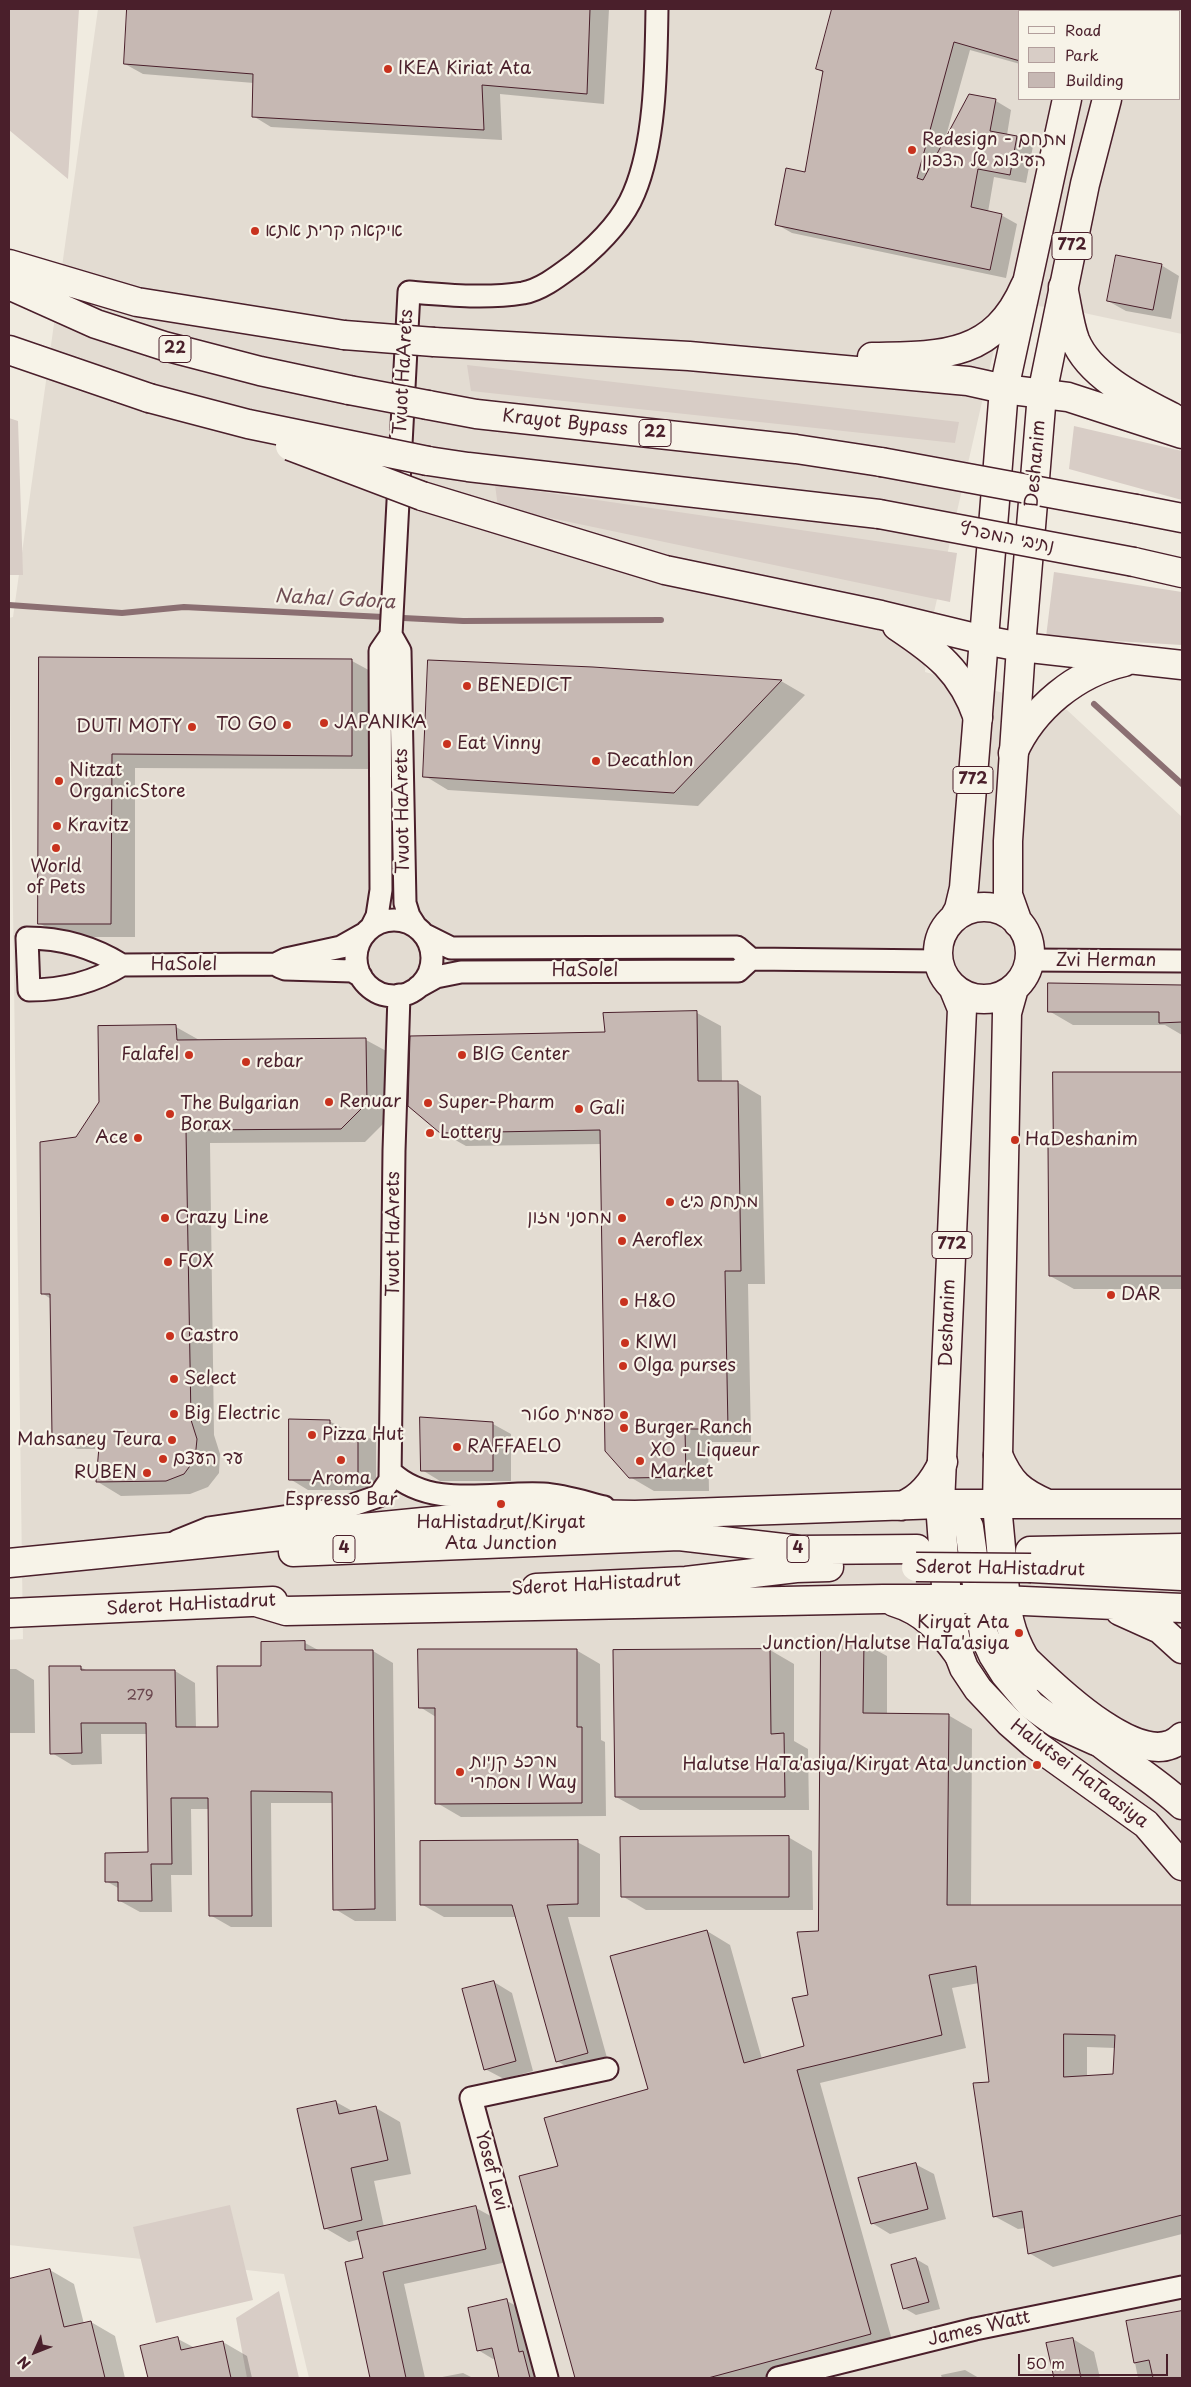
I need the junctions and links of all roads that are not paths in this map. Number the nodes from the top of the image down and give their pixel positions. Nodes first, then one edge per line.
1 (657, 9) edge
2 (1066, 100) edge
3 (1107, 100) edge
4 (9, 264) edge
5 (9, 285) edge
6 (1026, 286) junction
7 (1063, 287) junction
8 (9, 350) edge
9 (728, 359) junction
10 (1004, 389) junction
11 (1042, 394) junction
12 (188, 408) junction
13 (1182, 422) edge
14 (1182, 434) edge
15 (1182, 518) edge
16 (1182, 573) edge
17 (881, 615) junction
18 (391, 631) junction
19 (984, 640) junction
20 (1021, 647) junction
21 (1134, 660) junction
22 (1182, 666) edge
23 (978, 718) junction
24 (1013, 753) junction
25 (954, 918) junction
26 (1018, 923) junction
27 (368, 930) junction
28 (420, 931) junction
29 (751, 959) junction
30 (1029, 960) junction
31 (939, 961) junction
32 (1182, 961) edge
33 (276, 964) junction
34 (122, 965) dead end
35 (361, 976) junction
36 (418, 987) junction
37 (953, 987) junction
38 (1014, 988) junction
39 (399, 995) junction
40 (998, 1455) junction
41 (943, 1462) junction
42 (391, 1472) junction
43 (940, 1504) junction
44 (1182, 1504) edge
45 (997, 1505) junction
46 (1050, 1505) junction
47 (901, 1506) junction
48 (639, 1515) junction
49 (164, 1546) junction
50 (1182, 1548) edge
51 (9, 1563) edge
52 (1182, 1576) edge
53 (883, 1599) junction
54 (947, 1599) junction
55 (979, 1599) junction
56 (1006, 1601) junction
57 (256, 1602) junction
58 (1104, 1604) junction
59 (1182, 1608) edge
60 (9, 1613) edge
61 (1182, 1649) edge
62 (959, 1654) junction
63 (1023, 1657) junction
64 (1182, 1737) edge
65 (1096, 1741) junction
66 (1182, 1805) edge
67 (1182, 1866) edge
68 (607, 2069) dead end
69 (1182, 2287) edge
70 (547, 2378) edge
71 (778, 2378) edge

1 - 18 street, Tvuot HaArets
2 - 6 main road, 772
3 - 7 main road, Deshanim / 772
4 - 9 main road, bridge
5 - 15 main road, Krayot Bypass / 22, bridge
6 - 9 main road
6 - 10 main road, 772
7 - 11 main road, Deshanim / 772
7 - 13 main road
8 - 12 main road, bridge
9 - 10 main road
10 - 11 main road
10 - 19 main road, 772
11 - 14 main road
11 - 20 main road, Deshanim / 772
12 - 16 main road, נתיבי המפרץ, bridge
12 - 17 main road, bridge
17 - 19 main road
17 - 23 main road
18 - 27 street, Tvuot HaArets
18 - 28 street, Tvuot HaArets
19 - 20 main road
19 - 23 main road, 772
20 - 21 main road
20 - 24 main road, Deshanim / 772
21 - 22 main road
21 - 24 main road
23 - 25 main road, 772
24 - 26 main road, Deshanim / 772
25 - 26 main road
25 - 31 main road
26 - 30 main road
27 - 28 street
27 - 33 street, HaSolel
27 - 35 street
28 - 29 street, HaSolel
28 - 36 street
29 - 31 street, HaSolel
29 - 36 street, HaSolel
30 - 32 street, Zvi Herman
30 - 38 main road
31 - 37 main road
33 - 34 street, HaSolel
33 - 35 street, HaSolel
35 - 39 street
36 - 39 street
37 - 38 main road
37 - 41 main road, Deshanim / 772
38 - 40 main road
39 - 42 street, Tvuot HaArets
40 - 45 main road
40 - 46 main road
41 - 43 main road, Deshanim / 772
41 - 47 main road
42 - 48 street
42 - 49 street
43 - 45 main road
43 - 47 main road
43 - 54 main road, Deshanim / 772
43 - 55 main road
44 - 46 main road
45 - 46 main road
45 - 56 main road
47 - 48 main road
48 - 49 main road
49 - 51 main road
50 - 51 main road, Sderot HaHistadrut / 4
52 - 57 main road, Sderot HaHistadrut / 4, bridge
53 - 54 main road
53 - 57 main road
53 - 62 main road
54 - 55 main road
54 - 62 main road, Halutsei HaTaasiya
55 - 56 main road
55 - 65 main road
56 - 58 main road
56 - 63 main road, Halutsei HaTaasiya
57 - 60 main road, Sderot HaHistadrut / 4
58 - 59 main road
58 - 61 main road
62 - 67 main road, Halutsei HaTaasiya
63 - 64 main road
63 - 65 main road, Halutsei HaTaasiya
65 - 66 main road, Halutsei HaTaasiya
68 - 70 street, Yosef Levi
69 - 71 street, James Watt

